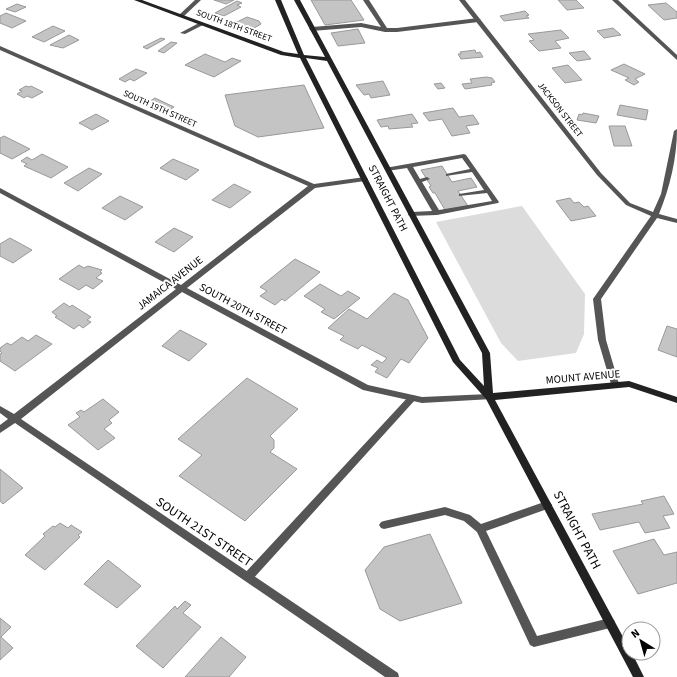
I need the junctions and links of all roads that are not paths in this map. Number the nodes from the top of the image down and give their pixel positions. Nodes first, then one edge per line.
1 (137, 0) edge
2 (198, 0) edge
3 (278, 0) edge
4 (297, 0) edge
5 (366, 0) edge
6 (462, 0) edge
7 (615, 0) edge
8 (181, 16) junction
9 (478, 20) junction
10 (200, 24) junction
11 (312, 29) junction
12 (384, 30) junction
13 (184, 33) dead end
14 (0, 48) edge
15 (302, 56) junction
16 (677, 58) edge
17 (328, 59) junction
18 (677, 132) edge
19 (409, 165) junction
20 (387, 169) junction
21 (474, 170) junction
22 (448, 175) dead end
23 (365, 179) junction
24 (427, 179) dead end
25 (418, 181) junction
26 (313, 186) junction
27 (0, 190) edge
28 (488, 191) junction
29 (461, 195) dead end
30 (439, 199) dead end
31 (429, 201) junction
32 (437, 213) junction
33 (411, 214) junction
34 (655, 215) junction
35 (677, 221) edge
36 (181, 288) junction
37 (615, 384) junction
38 (489, 397) junction
39 (412, 398) junction
40 (677, 400) edge
41 (0, 409) edge
42 (15, 419) junction
43 (0, 430) edge
44 (547, 505) junction
45 (384, 525) dead end
46 (480, 529) junction
47 (248, 577) junction
48 (610, 623) junction
49 (394, 677) edge
50 (639, 677) edge

1 - 8 main road, SOUTH 18TH STREET
2 - 8 street
3 - 15 main road, STRAIGHT PATH
4 - 11 main road, STRAIGHT PATH
5 - 12 street
6 - 9 street, JACKSON STREET
7 - 16 street
8 - 10 main road, SOUTH 18TH STREET
9 - 12 street
9 - 34 street, JACKSON STREET
10 - 13 street
10 - 15 main road, SOUTH 18TH STREET
11 - 12 street
11 - 17 main road, STRAIGHT PATH
14 - 26 street, SOUTH 19TH STREET
15 - 17 main road, SOUTH 18TH STREET
15 - 23 main road, STRAIGHT PATH
17 - 20 main road, STRAIGHT PATH
18 - 34 street
19 - 20 street
19 - 21 street
19 - 25 street
20 - 33 main road, STRAIGHT PATH
21 - 22 street
21 - 28 street
23 - 26 street
23 - 38 main road, STRAIGHT PATH
24 - 25 street
25 - 31 street
26 - 36 street, JAMAICA AVENUE
27 - 36 street, SOUTH 20TH STREET
28 - 29 street
28 - 32 street
30 - 31 street
31 - 32 street
32 - 33 street
33 - 38 main road, STRAIGHT PATH
34 - 35 street, JACKSON STREET
34 - 37 street
36 - 39 street, SOUTH 20TH STREET
36 - 42 street, JAMAICA AVENUE
37 - 38 main road, MOUNT AVENUE
37 - 40 main road, MOUNT AVENUE
38 - 39 street, SOUTH 20TH STREET
38 - 44 main road, STRAIGHT PATH
39 - 47 street
41 - 42 street, SOUTH 21ST STREET
42 - 43 street, JAMAICA AVENUE
42 - 47 street, SOUTH 21ST STREET
44 - 46 street
44 - 48 main road, STRAIGHT PATH
45 - 46 street
46 - 48 street
47 - 49 street, SOUTH 21ST STREET
48 - 50 main road, STRAIGHT PATH

